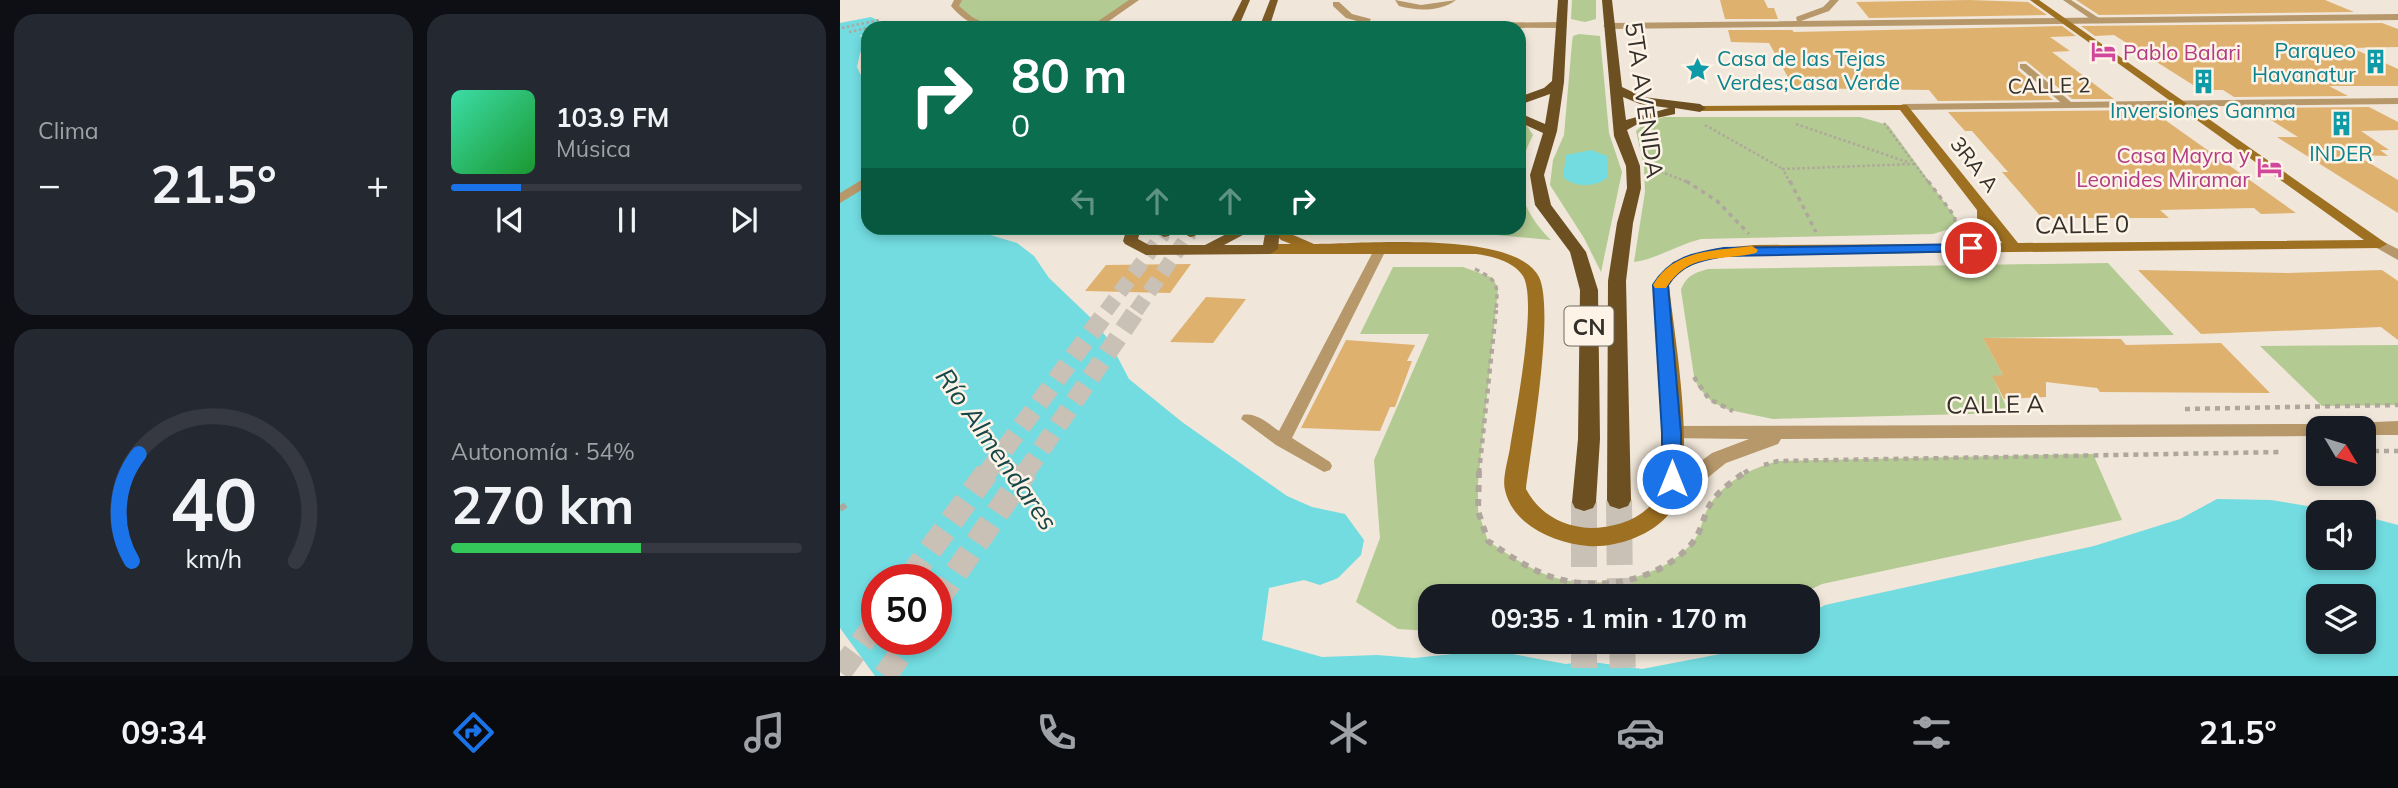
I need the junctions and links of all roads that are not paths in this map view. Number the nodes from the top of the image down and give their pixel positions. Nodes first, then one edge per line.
1 (958, 0) edge
2 (1135, 0) edge
3 (1246, 0) edge
4 (1255, 0) edge
5 (1398, 0) edge
6 (1453, 0) edge
7 (1563, 0) edge
8 (1607, 0) edge
9 (2034, 0) edge
10 (2066, 0) edge
11 (1273, 3) edge
12 (1843, 9) edge
13 (1326, 15) edge
14 (2398, 17) edge
15 (2098, 20) junction
16 (973, 21) edge
17 (1104, 21) edge
18 (1236, 21) edge
19 (1247, 21) edge
20 (1267, 21) edge
21 (1278, 21) edge
22 (1302, 21) edge
23 (1370, 21) edge
24 (1377, 21) edge
25 (2064, 21) junction
26 (1526, 25) edge
27 (1562, 25) junction
28 (1746, 25) junction
29 (1608, 26) junction
30 (2023, 66) dead end
31 (1558, 82) junction
32 (1618, 90) junction
33 (1526, 99) edge
34 (2398, 101) edge
35 (2178, 103) junction
36 (2068, 104) junction
37 (1843, 107) junction
38 (1903, 107) junction
39 (1700, 108) junction
40 (1526, 120) edge
41 (1919, 126) junction
42 (1620, 128) junction
43 (1550, 131) junction
44 (861, 185) edge
45 (840, 199) edge
46 (1983, 207) junction
47 (1132, 235) edge
48 (1235, 235) edge
49 (1273, 235) edge
50 (1284, 235) edge
51 (2398, 243) edge
52 (2380, 244) junction
53 (1381, 248) junction
54 (1950, 248) junction
55 (2014, 248) junction
56 (1195, 249) junction
57 (1270, 249) junction
58 (1315, 249) junction
59 (2398, 255) edge
60 (1249, 419) dead end
61 (2376, 428) edge
62 (2398, 428) edge
63 (2306, 429) edge
64 (1795, 432) junction
65 (1672, 433) junction
66 (1282, 441) junction
67 (1324, 466) dead end
68 (1668, 497) junction
69 (1619, 500) tunnel mouth
70 (1584, 502) tunnel mouth

1 - 16 street
2 - 17 street
3 - 18 main road
4 - 19 main road
5 - 6 lane
7 - 27 highway, CN
8 - 29 highway, 5TA AVENIDA / CN
9 - 25 main road
10 - 15 lane
11 - 20 main road
11 - 21 main road
12 - 25 street
12 - 28 street
12 - 28 street
13 - 22 street
13 - 23 street
13 - 24 street
14 - 15 street
15 - 25 street
25 - 35 main road
26 - 27 street
27 - 31 highway, CN
28 - 29 street
29 - 32 highway, 5TA AVENIDA / CN
30 - 36 lane
31 - 33 highway
31 - 43 highway, CN
32 - 39 highway
32 - 42 highway, 5TA AVENIDA / CN
34 - 35 street, CALLE 2
35 - 36 street, CALLE 2
35 - 52 main road
36 - 38 street, CALLE 2
37 - 38 main road, CALLE 2
37 - 39 main road, CALLE 2
37 - 41 main road
38 - 41 main road, 3RA A
39 - 42 highway
40 - 43 highway
41 - 46 main road, 3RA A
42 - 69 highway, 5TA AVENIDA / CN
43 - 70 highway, CN
44 - 45 street
46 - 54 main road
46 - 55 main road, 3RA A
47 - 56 main road
48 - 56 main road
49 - 57 main road
50 - 58 main road
51 - 52 street, CALLE 0
52 - 55 main road, CALLE 0
52 - 59 street
53 - 58 main road
53 - 66 lane
53 - 68 main road
54 - 55 main road, CALLE 0
54 - 65 main road, CALLE 0
56 - 57 main road
57 - 58 main road
60 - 66 lane
61 - 62 street
63 - 64 street, CALLE A
64 - 65 street, CALLE A
64 - 68 street
65 - 68 main road
66 - 67 lane

